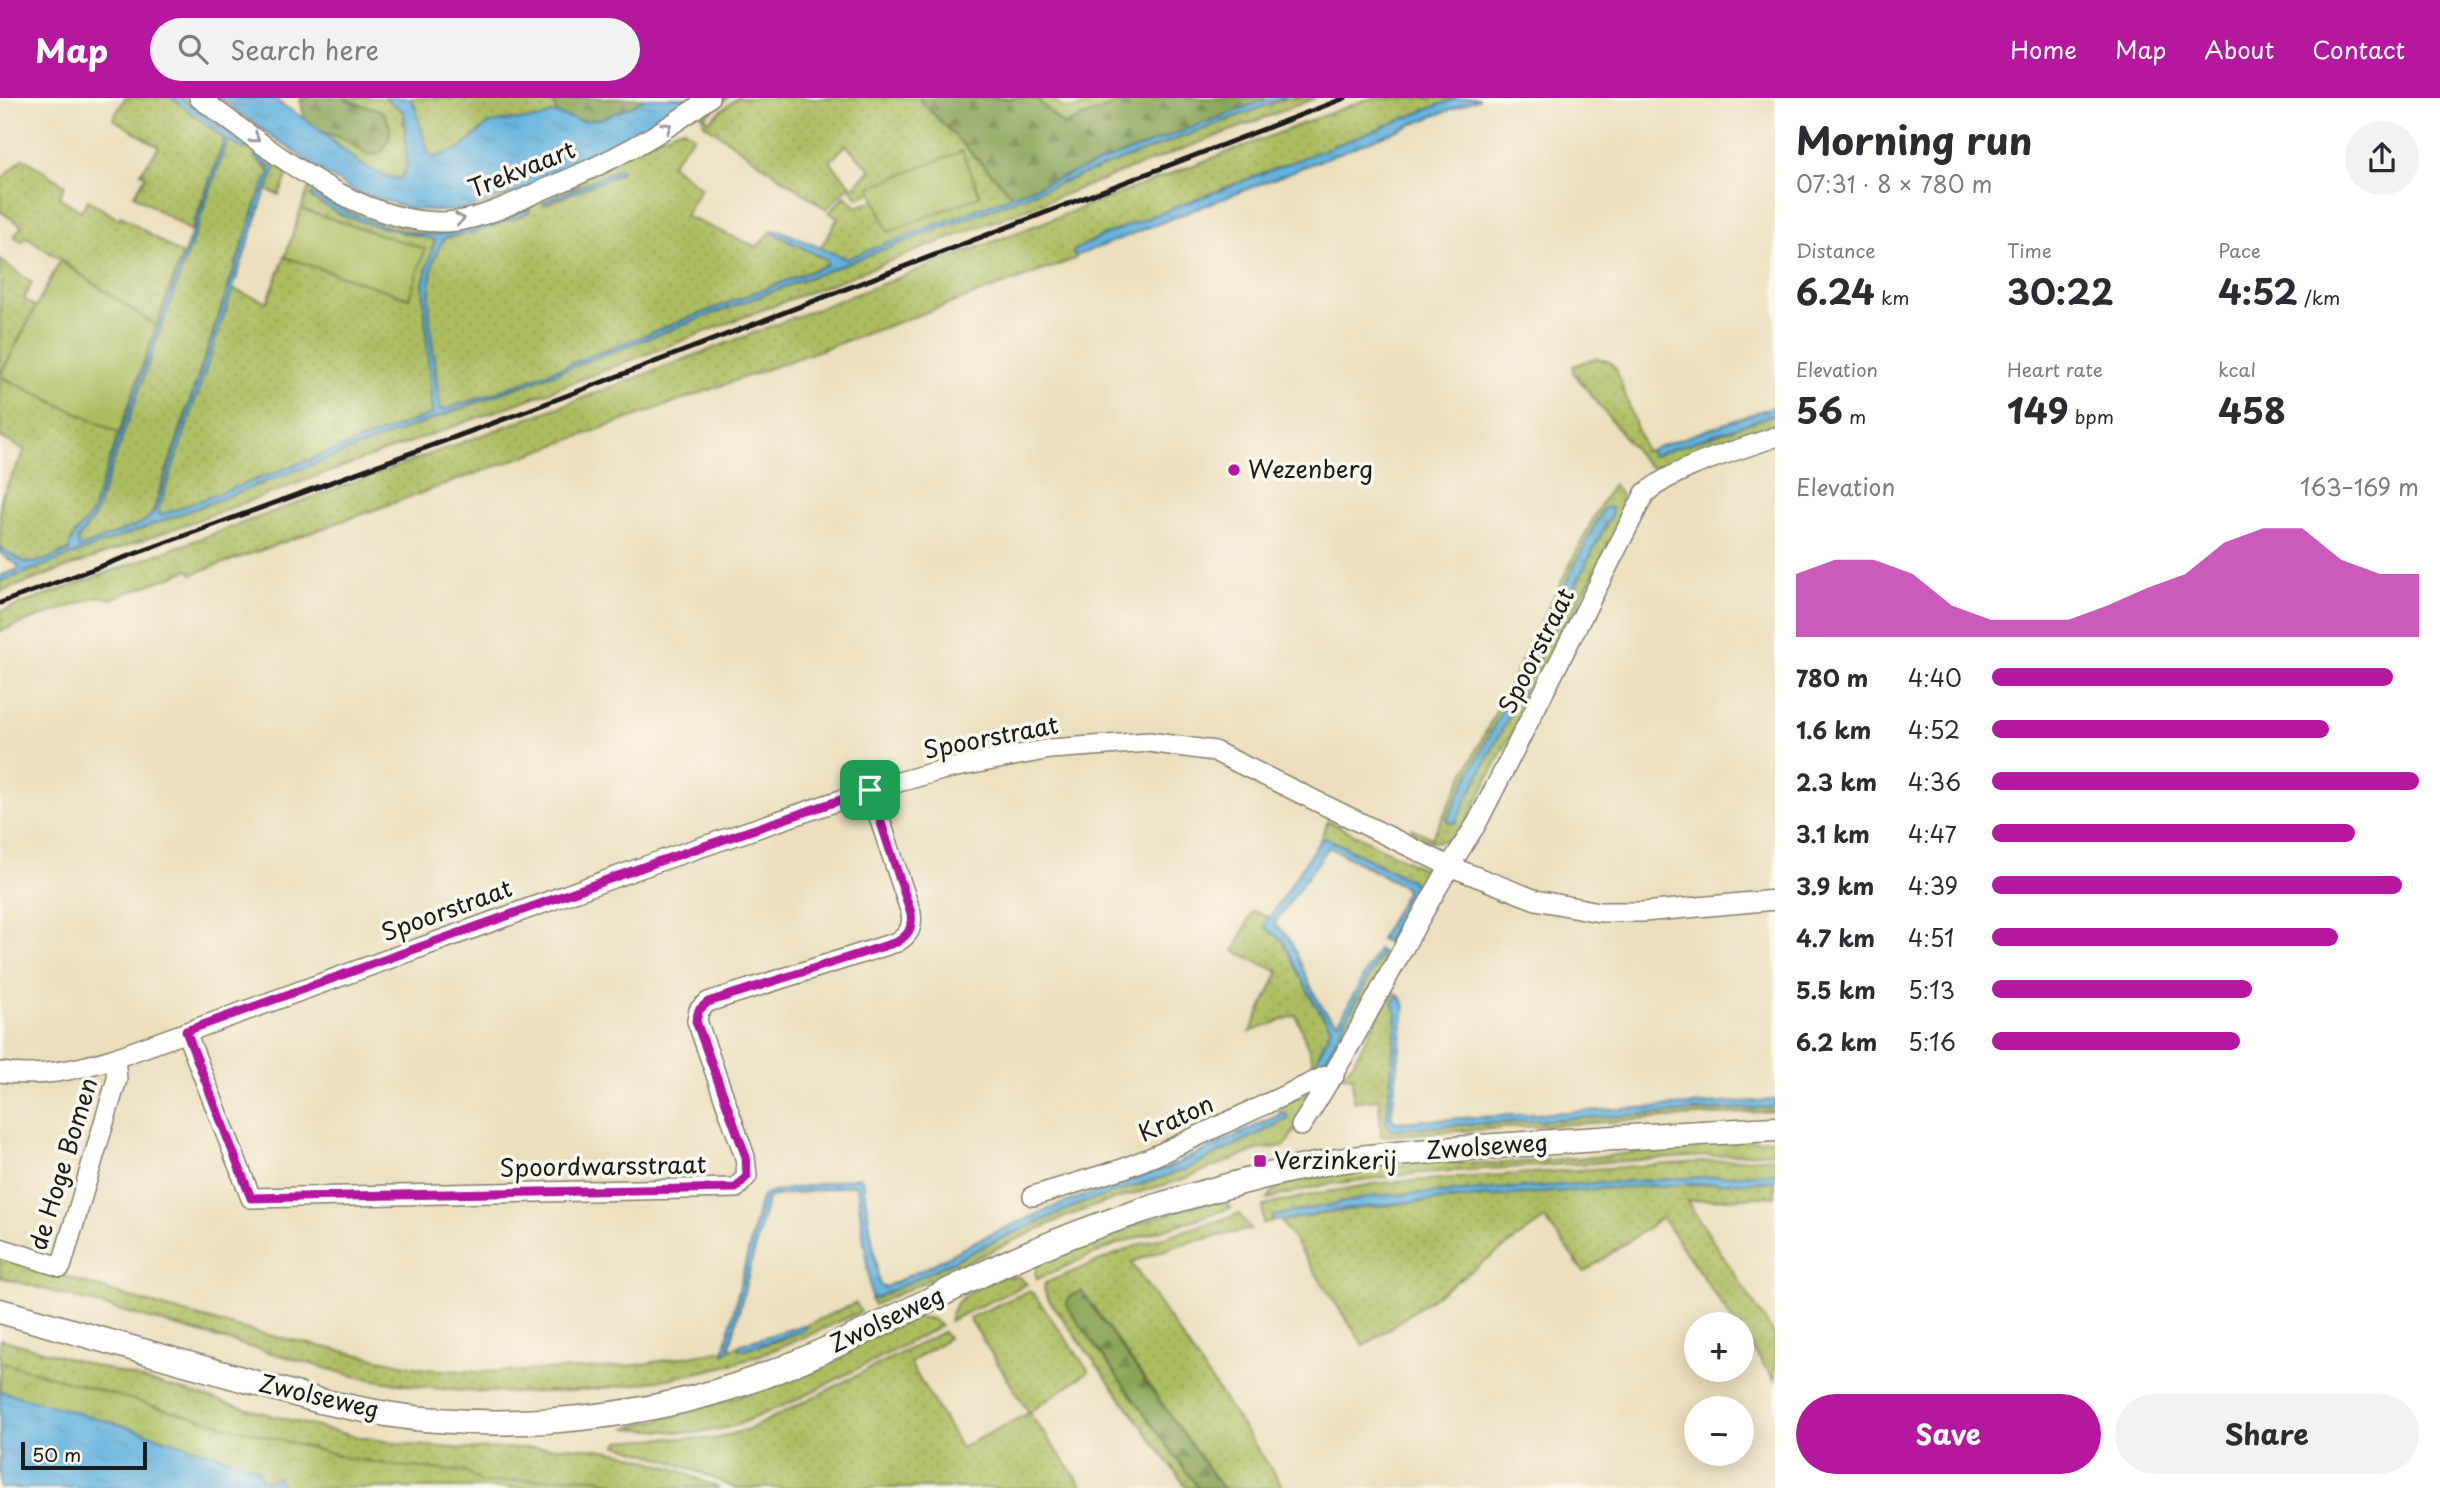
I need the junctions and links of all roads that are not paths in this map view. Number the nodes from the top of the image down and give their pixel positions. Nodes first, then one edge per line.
1 (199, 98) edge
2 (709, 98) edge
3 (1775, 437) edge
4 (870, 790) junction
5 (1449, 866) junction
6 (1775, 900) edge
7 (186, 1031) junction
8 (115, 1058) junction
9 (0, 1072) edge
10 (1334, 1076) junction
11 (1301, 1126) dead end
12 (1775, 1129) edge
13 (1034, 1196) dead end
14 (0, 1248) edge
15 (0, 1311) edge

1 -> 2 street, Trekvaart
3 - 5 street, Spoorstraat
4 - 5 street, Spoorstraat
4 - 7 street, Spoorstraat
4 - 7 street, Spoordwarsstraat
5 - 6 street
5 - 10 street
7 - 8 street, Spoorstraat
8 - 9 street, Spoorstraat
8 - 14 street, de Hoge Bomen
10 - 11 street
10 - 13 street, Kraton
12 - 15 main road, Zwolseweg

